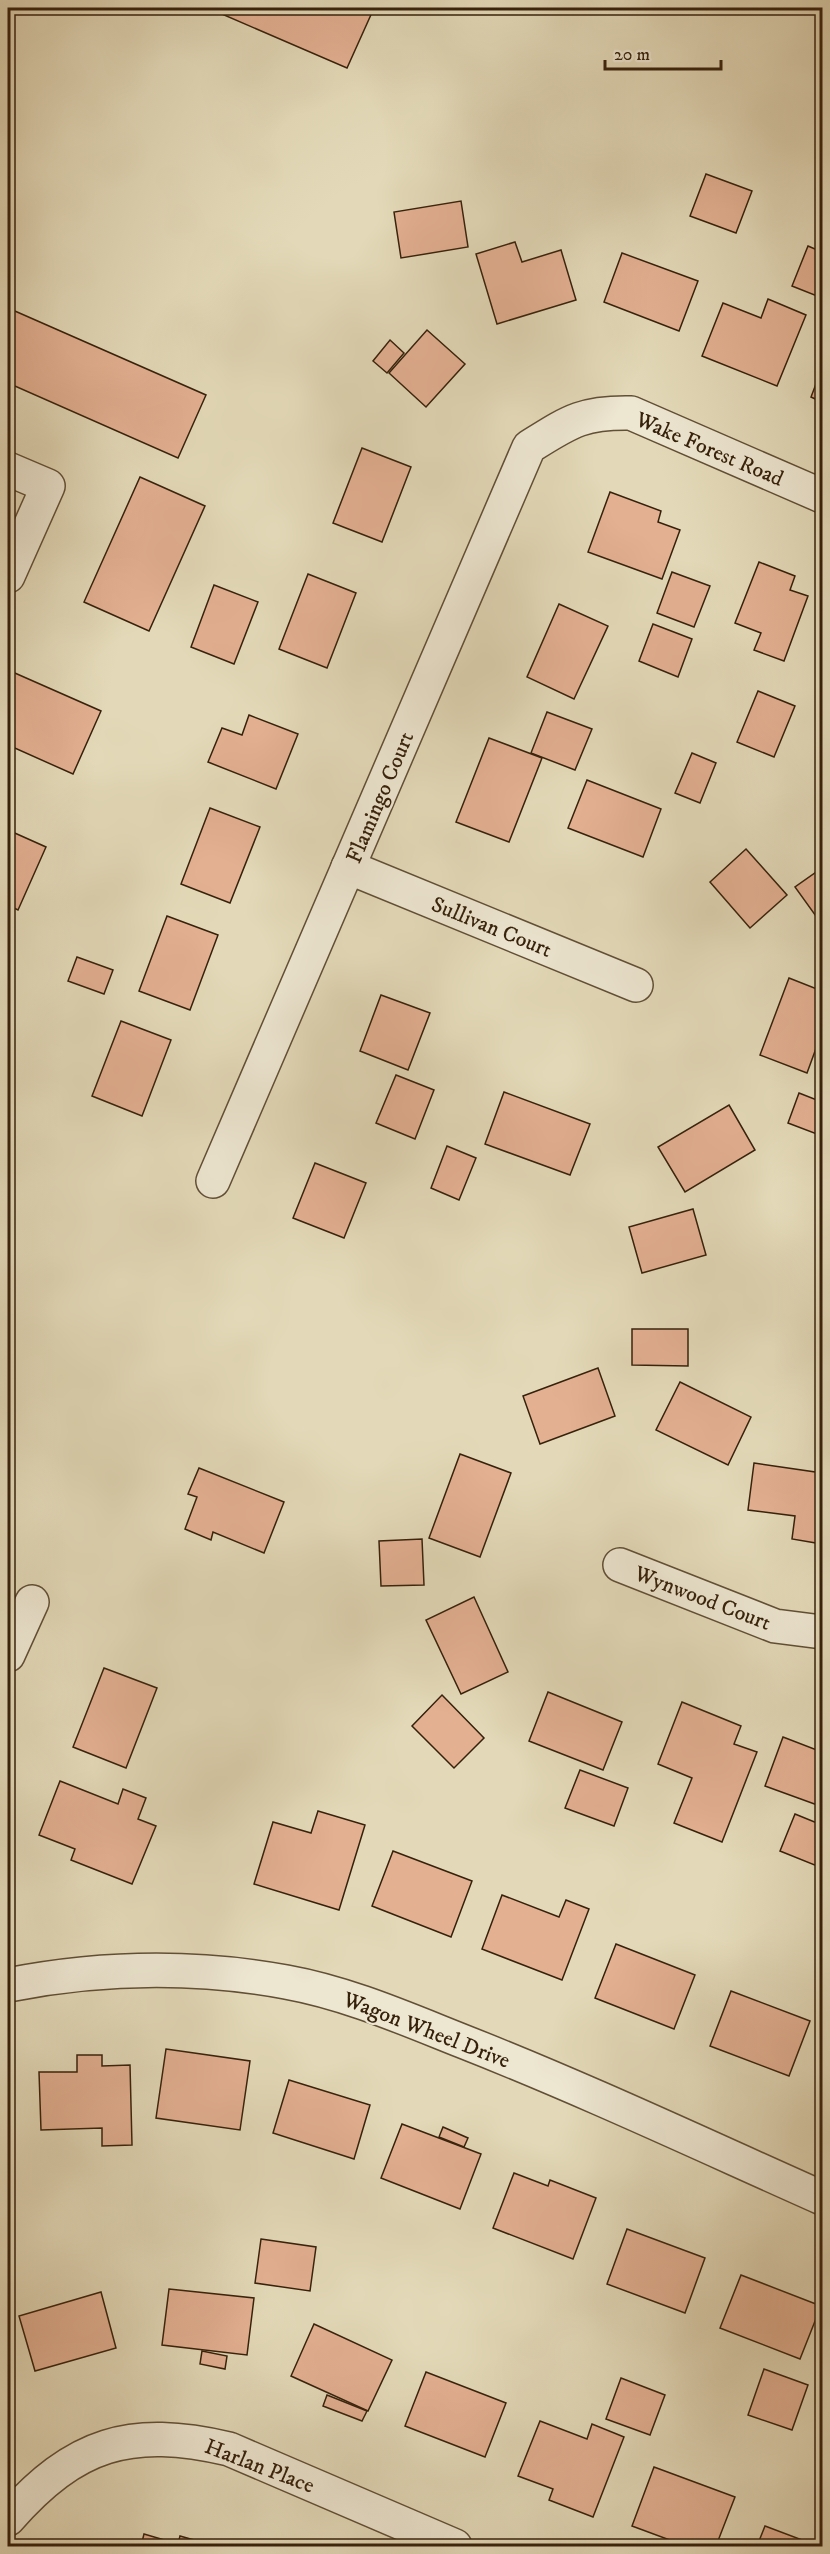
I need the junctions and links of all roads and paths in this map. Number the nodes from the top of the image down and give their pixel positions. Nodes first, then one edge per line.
1 (561, 427) joint
2 (8, 469) edge
3 (822, 496) edge
4 (8, 576) edge
5 (348, 867) junction
6 (636, 985) dead end
7 (213, 1181) dead end
8 (620, 1565) dead end
9 (32, 1602) dead end
10 (822, 1632) edge
11 (8, 1655) edge
12 (8, 1985) edge
13 (822, 2198) edge
14 (8, 2519) edge
15 (455, 2547) edge

1 - 3 street, Wake Forest Road
1 - 5 street, Flamingo Court
2 - 4 street
5 - 6 street, Sullivan Court
5 - 7 street, Flamingo Court
8 - 10 street, Wynwood Court
9 - 11 street
12 - 13 street, Wagon Wheel Drive
14 - 15 street, Harlan Place

